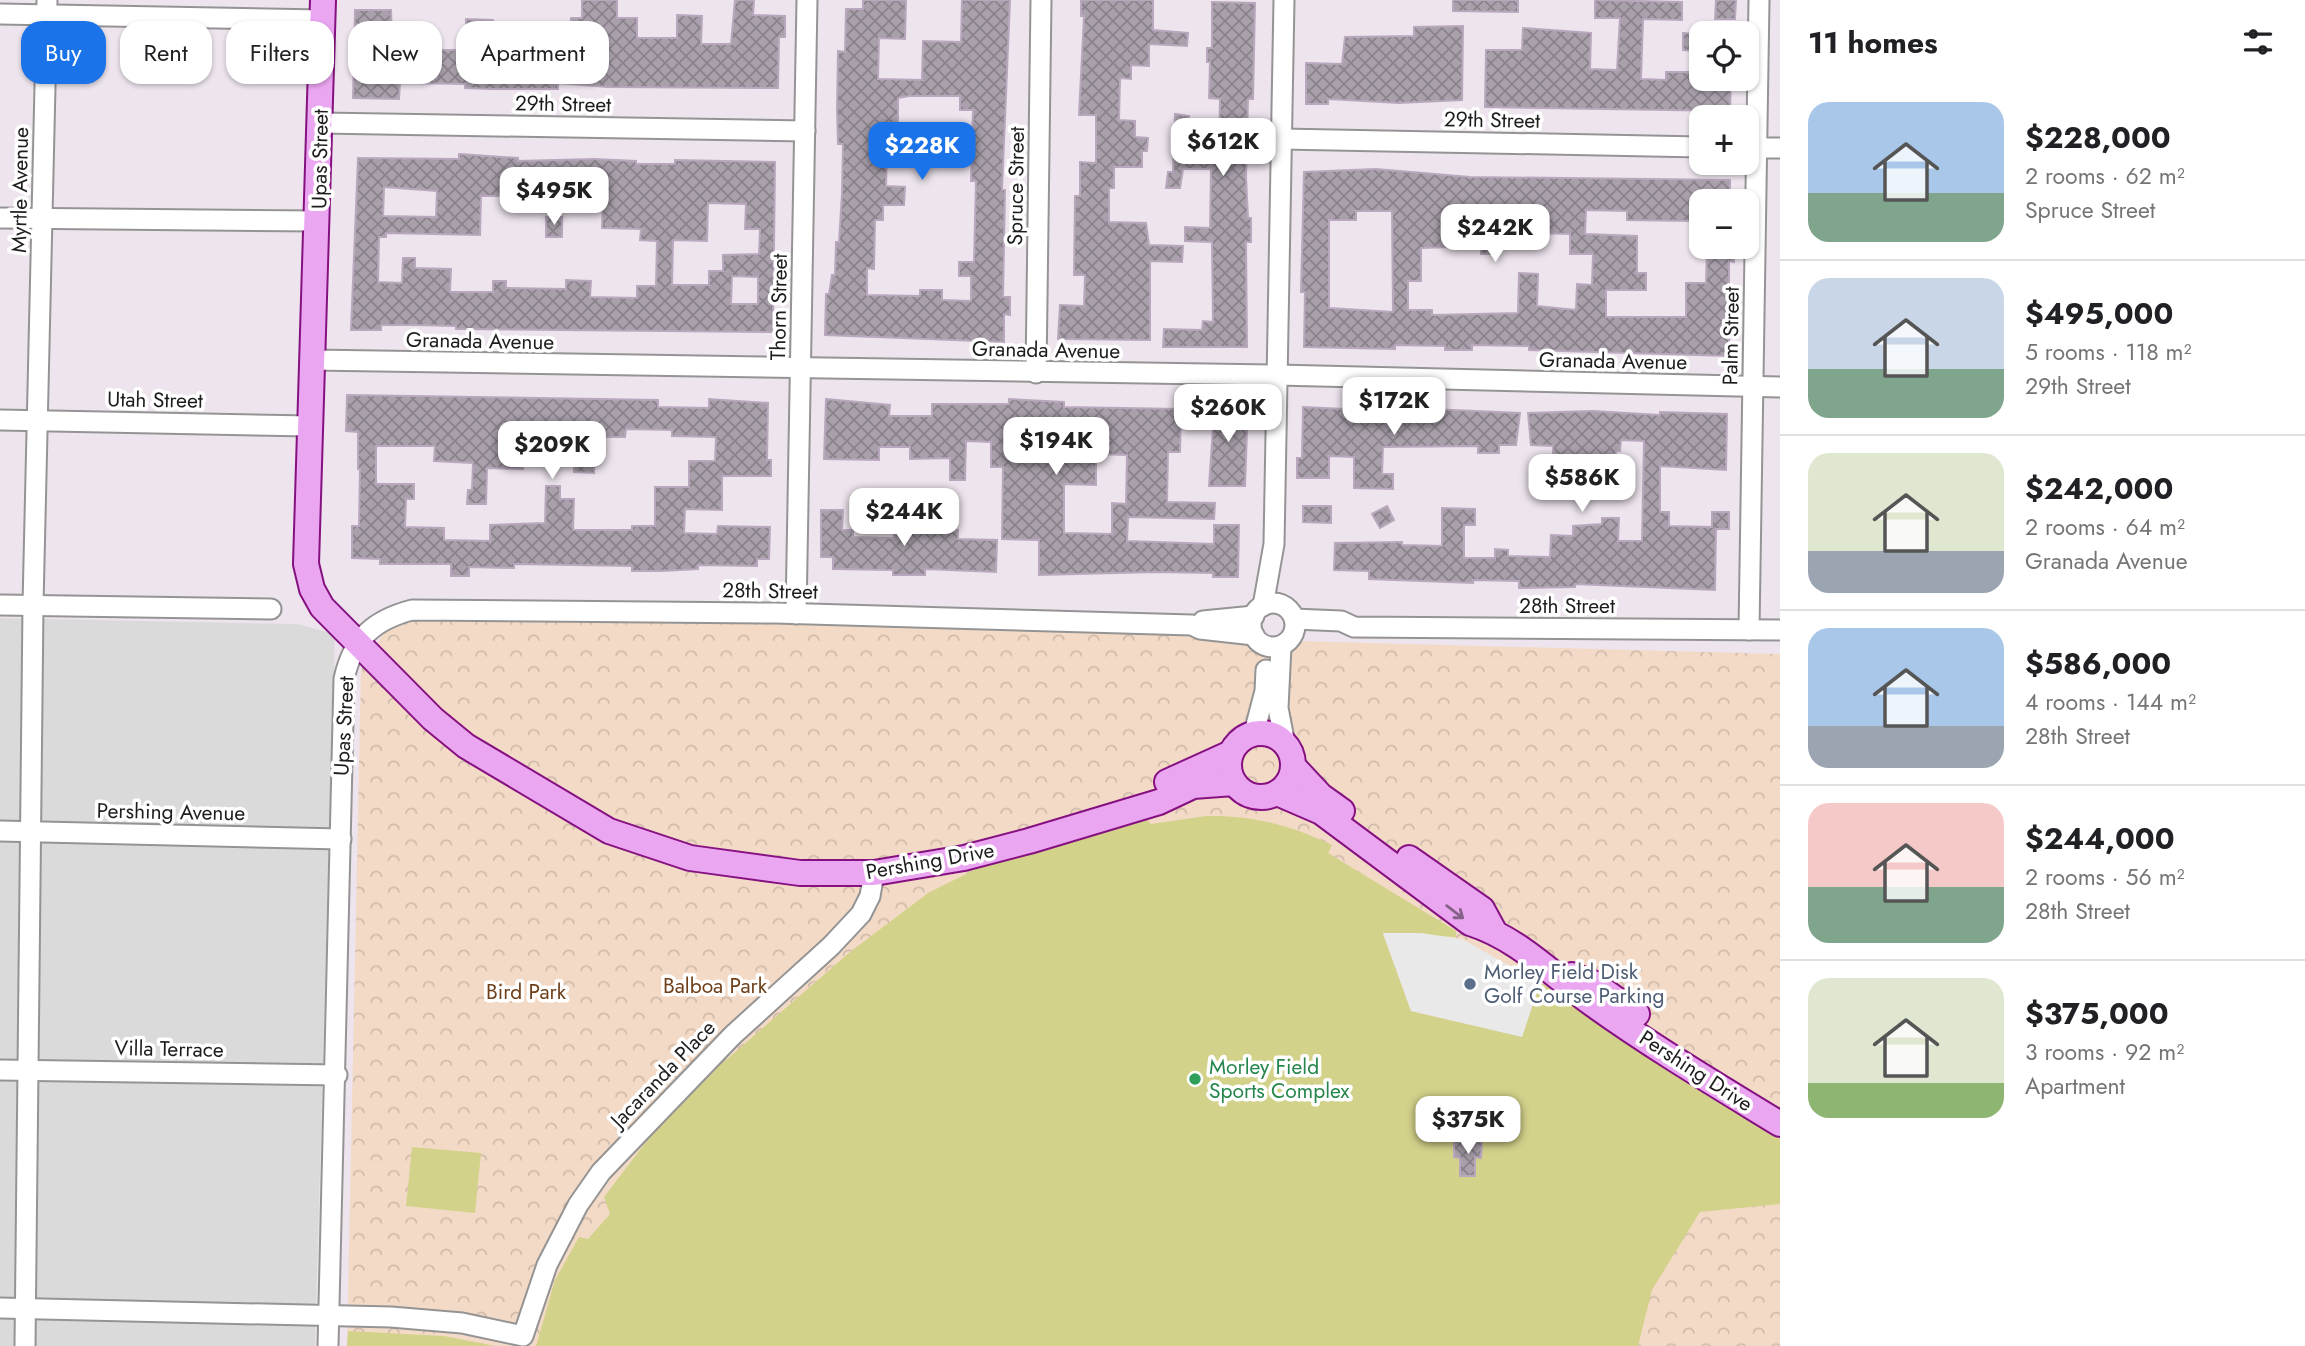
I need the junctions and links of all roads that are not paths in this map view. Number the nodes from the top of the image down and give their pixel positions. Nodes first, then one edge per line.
1 (807, 0) edge
2 (1041, 0) edge
3 (1284, 0) edge
4 (1759, 0) edge
5 (47, 8) edge
6 (323, 10) edge
7 (0, 14) edge
8 (1754, 105) edge
9 (321, 123) junction
10 (805, 131) junction
11 (1282, 139) junction
12 (1689, 147) edge
13 (1759, 148) edge
14 (1780, 148) edge
15 (1752, 175) edge
16 (0, 218) edge
17 (43, 219) junction
18 (318, 221) junction
19 (312, 360) junction
20 (801, 369) junction
21 (1036, 373) junction
22 (1278, 375) junction
23 (1753, 387) junction
24 (1780, 387) edge
25 (0, 420) edge
26 (37, 420) junction
27 (310, 426) junction
28 (0, 604) edge
29 (33, 605) junction
30 (271, 609) dead end
31 (796, 614) junction
32 (1273, 626) junction
33 (1749, 630) junction
34 (1780, 630) edge
35 (358, 644) junction
36 (1254, 733) junction
37 (1231, 753) junction
38 (1289, 755) junction
39 (1234, 783) junction
40 (1277, 793) junction
41 (583, 815) junction
42 (1048, 820) junction
43 (0, 831) edge
44 (30, 832) junction
45 (341, 839) junction
46 (874, 873) junction
47 (1494, 931) junction
48 (1546, 965) junction
49 (0, 1070) edge
50 (28, 1071) junction
51 (337, 1075) junction
52 (1780, 1107) edge
53 (1780, 1124) edge
54 (0, 1308) edge
55 (24, 1309) junction
56 (329, 1315) junction
57 (25, 1346) edge
58 (328, 1346) edge

1 - 10 street, Thorn Street
2 - 21 street, Spruce Street
3 - 11 street
4 - 8 street, Palm Street
5 - 6 street
5 - 7 street
5 - 17 street, Myrtle Avenue
6 - 9 main road, Upas Street
9 - 10 street, 29th Street
9 - 18 main road, Upas Street
10 - 20 street, Thorn Street
11 - 12 street, 29th Street
11 - 22 street
13 - 14 street
15 - 23 street, Palm Street
16 - 17 street
17 - 18 street
17 - 26 street, Myrtle Avenue
18 - 19 main road, Upas Street
19 - 20 street, Granada Avenue
19 - 27 main road, Upas Street
20 - 21 street, Granada Avenue
20 - 31 street, Thorn Street
21 - 22 street, Granada Avenue
22 - 23 street, Granada Avenue
22 - 32 street
23 - 24 street, Granada Avenue
23 - 33 street, Palm Street
25 - 26 street, Utah Street
26 - 27 street, Utah Street
26 - 29 street, Myrtle Avenue
27 - 35 main road, Upas Street
28 - 29 street
29 - 30 street
29 - 44 street, Myrtle Avenue
31 - 32 street, 28th Street
31 - 35 street, 28th Street
32 - 33 street, 28th Street
32 - 36 street
32 - 38 street
33 - 34 street, 28th Street
35 - 41 main road, Pershing Drive
35 - 45 street, Upas Street
36 - 37 main road
36 - 38 main road
37 - 39 main road
37 - 42 main road, Pershing Drive
38 - 40 main road
38 - 47 main road, Pershing Drive
39 - 40 main road
39 - 46 main road, Pershing Drive
40 -> 47 main road, Pershing Drive
41 - 42 main road, Pershing Drive
41 - 46 main road, Pershing Drive
42 - 46 main road
43 - 44 street, Pershing Avenue
44 - 45 street, Pershing Avenue
44 - 50 street, Myrtle Avenue
45 - 51 street, Upas Street
46 - 56 street, Jacaranda Place
47 - 48 main road, Pershing Drive
48 - 52 main road, Pershing Drive
48 - 53 main road, Pershing Drive
49 - 50 street, Villa Terrace
50 - 51 street, Villa Terrace
50 - 55 street, Myrtle Avenue
51 - 56 street, Upas Street
54 - 55 street
55 - 56 street
55 - 57 street, Myrtle Avenue
56 - 58 street, Upas Street

